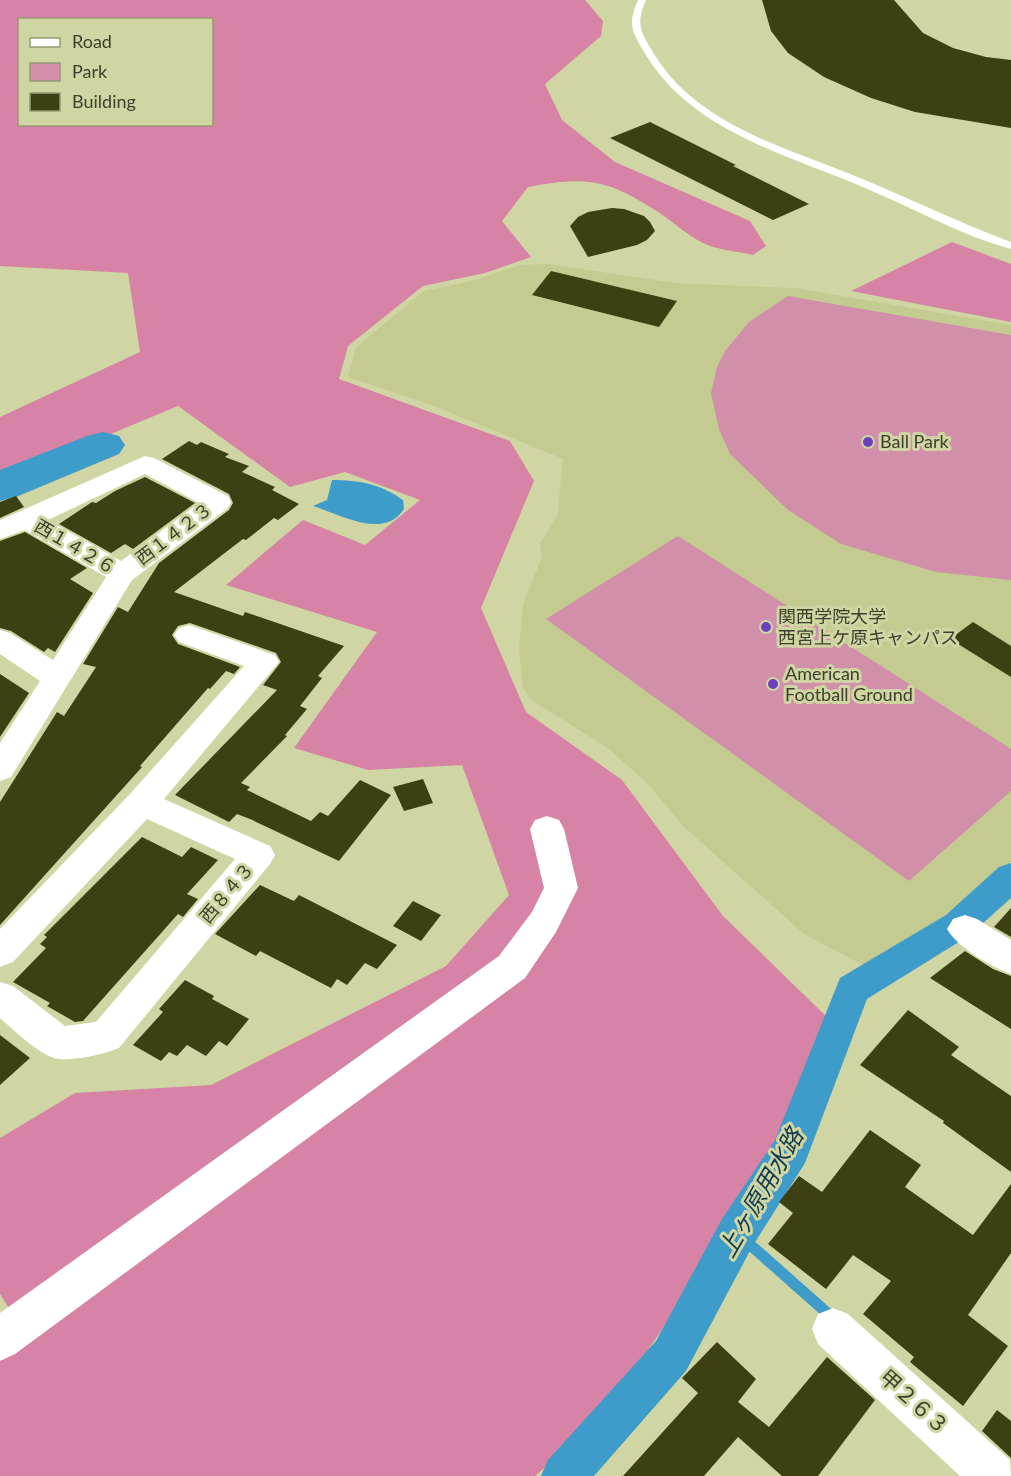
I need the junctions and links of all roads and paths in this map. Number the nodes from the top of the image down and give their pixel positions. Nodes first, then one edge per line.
1 (642, 0) edge
2 (1011, 246) edge
3 (27, 520) junction
4 (0, 530) edge
5 (122, 574) junction
6 (189, 635) dead end
7 (0, 640) edge
8 (58, 678) junction
9 (0, 769) edge
10 (142, 803) junction
11 (547, 830) dead end
12 (964, 929) dead end
13 (0, 952) edge
14 (1011, 959) edge
15 (0, 998) edge
16 (833, 1329) dead end
17 (0, 1340) edge
18 (994, 1476) edge

1 - 2 lane
3 - 4 street, 西１４２３
3 - 5 street, 西１４２６
3 - 5 street, 西１４２３
5 - 8 street, 西１４２３
6 - 10 street
7 - 8 street
8 - 9 street, 西１４２３
10 - 13 street
10 - 15 street, 西８４３
11 - 17 street
12 - 14 street
16 - 18 street, 甲２６３

